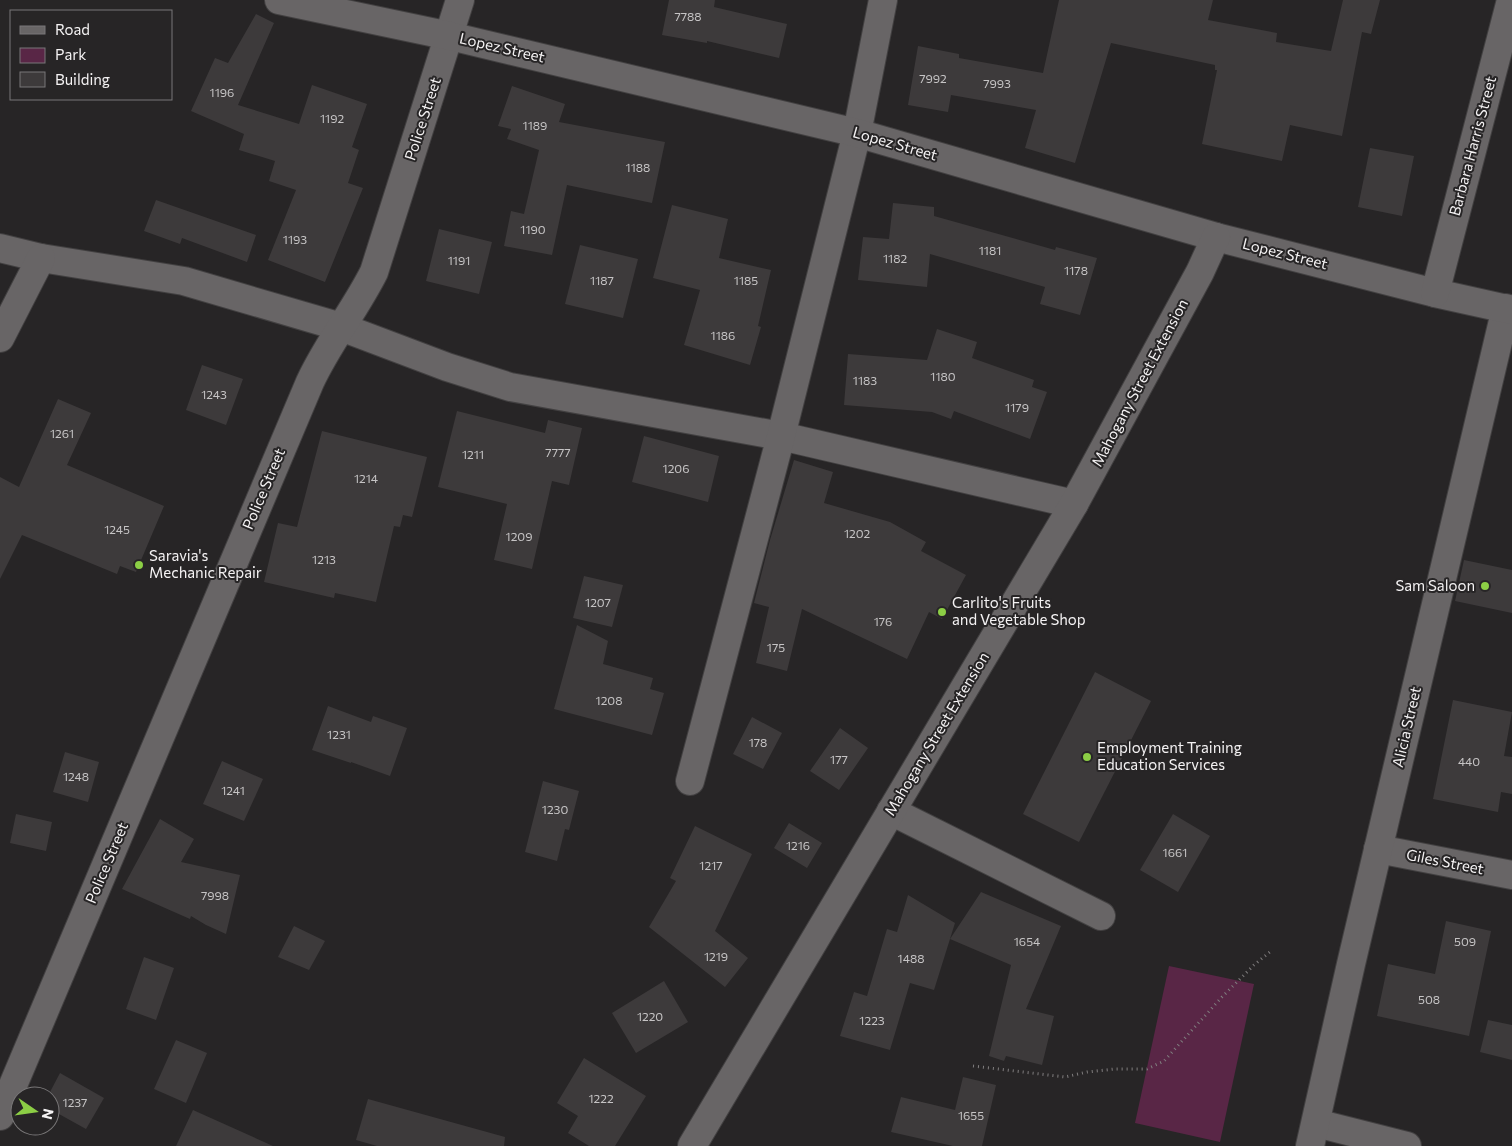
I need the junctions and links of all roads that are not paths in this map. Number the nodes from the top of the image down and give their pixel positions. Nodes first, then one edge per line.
1 (279, 0) edge
2 (460, 0) edge
3 (883, 0) edge
4 (1511, 0) edge
5 (450, 36) junction
6 (858, 133) junction
7 (1216, 237) junction
8 (0, 248) edge
9 (41, 258) junction
10 (1435, 293) junction
11 (1509, 309) edge
12 (341, 327) junction
13 (0, 338) edge
14 (780, 436) junction
15 (1074, 504) junction
16 (690, 782) dead end
17 (891, 811) junction
18 (1378, 849) junction
19 (1512, 875) edge
20 (1101, 916) dead end
21 (0, 1116) edge
22 (1313, 1134) edge
23 (692, 1146) edge
24 (1407, 1146) edge

1 - 5 street, Lopez Street
2 - 5 street, Police Street
3 - 6 street
4 - 10 street, Barbara Harris Street
5 - 6 street, Lopez Street
5 - 12 street, Police Street
6 - 7 street, Lopez Street
6 - 14 street
7 - 10 street, Lopez Street
7 - 15 street, Mahogany Street Extension
8 - 9 street
9 - 12 street
9 - 13 street
10 - 11 street, Lopez Street
11 - 18 street, Alicia Street
12 - 14 street
12 - 21 street, Police Street
14 - 15 street
14 - 16 street
15 - 17 street, Mahogany Street Extension
17 - 20 street
17 - 23 street, Mahogany Street Extension
18 - 19 street, Giles Street
18 - 22 street, Alicia Street
22 - 24 street

